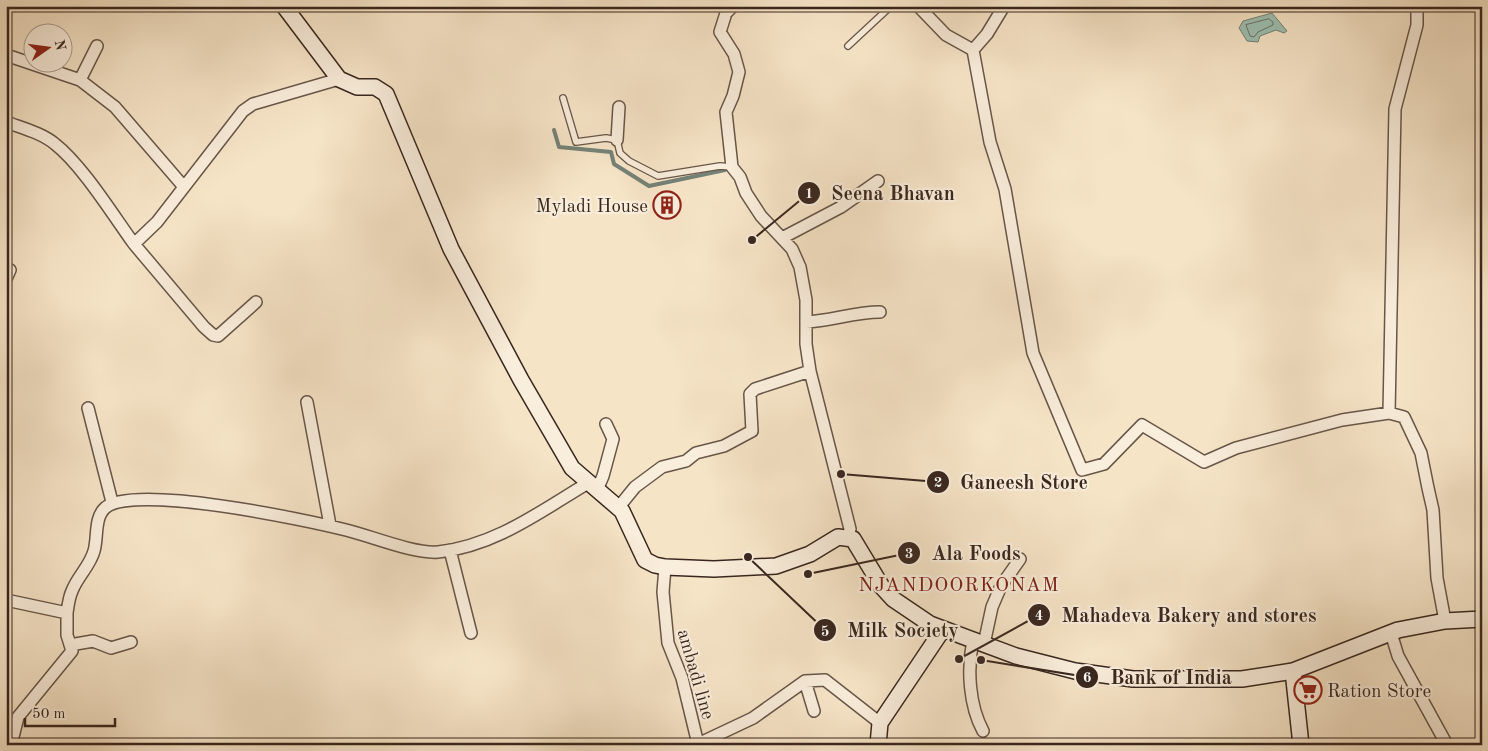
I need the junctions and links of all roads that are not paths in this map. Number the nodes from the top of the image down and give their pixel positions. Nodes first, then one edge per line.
1 (284, 6) edge
2 (891, 6) edge
3 (918, 6) edge
4 (1004, 6) edge
5 (1418, 6) edge
6 (725, 9) edge
7 (97, 46) dead end
8 (848, 46) dead end
9 (973, 50) junction
10 (6, 55) edge
11 (339, 79) junction
12 (80, 80) junction
13 (563, 98) dead end
14 (619, 107) dead end
15 (6, 122) edge
16 (617, 140) junction
17 (732, 167) junction
18 (878, 181) dead end
19 (184, 187) junction
20 (782, 238) junction
21 (134, 244) junction
22 (256, 302) dead end
23 (880, 312) dead end
24 (806, 322) junction
25 (810, 371) junction
26 (307, 402) dead end
27 (88, 408) dead end
28 (1389, 413) junction
29 (606, 424) dead end
30 (592, 486) junction
31 (112, 502) junction
32 (618, 508) junction
33 (330, 525) junction
34 (848, 538) junction
35 (450, 550) junction
36 (1020, 558) dead end
37 (665, 567) junction
38 (6, 600) edge
39 (67, 613) junction
40 (1482, 619) edge
41 (1445, 621) junction
42 (942, 629) junction
43 (471, 633) dead end
44 (1391, 633) junction
45 (131, 642) dead end
46 (978, 642) junction
47 (70, 644) junction
48 (1293, 671) junction
49 (805, 681) junction
50 (814, 711) dead end
51 (880, 723) junction
52 (983, 731) dead end
53 (11, 745) edge
54 (878, 745) edge
55 (1301, 745) edge
56 (1447, 745) edge

1 - 11 main road
2 - 8 lane
3 - 9 street
4 - 9 street
5 - 28 street
6 - 17 street
7 - 12 street
9 - 28 street
10 - 12 street
11 - 19 street
11 - 30 main road
12 - 19 street
13 - 16 lane
14 - 16 street
15 - 21 street
16 - 17 lane
17 - 20 street
18 - 20 street
19 - 21 street
20 - 24 street
21 - 22 street
23 - 24 street
24 - 25 street
25 - 32 street
25 - 34 street
26 - 33 street
27 - 31 street
28 - 41 street
29 - 30 street
30 - 32 main road
30 - 35 street
31 - 33 street
31 - 39 street
32 - 37 main road
33 - 35 street
34 - 37 main road
34 - 42 main road
35 - 43 street
36 - 46 street
37 - 49 street, ambadi line
38 - 39 street
39 - 47 street
40 - 41 main road
41 - 44 main road
42 - 46 main road
42 - 51 main road
44 - 48 main road
44 - 56 street
45 - 47 street
46 - 48 main road
46 - 52 street
47 - 53 street
48 - 55 main road
49 - 50 street
49 - 51 street
51 - 54 main road

